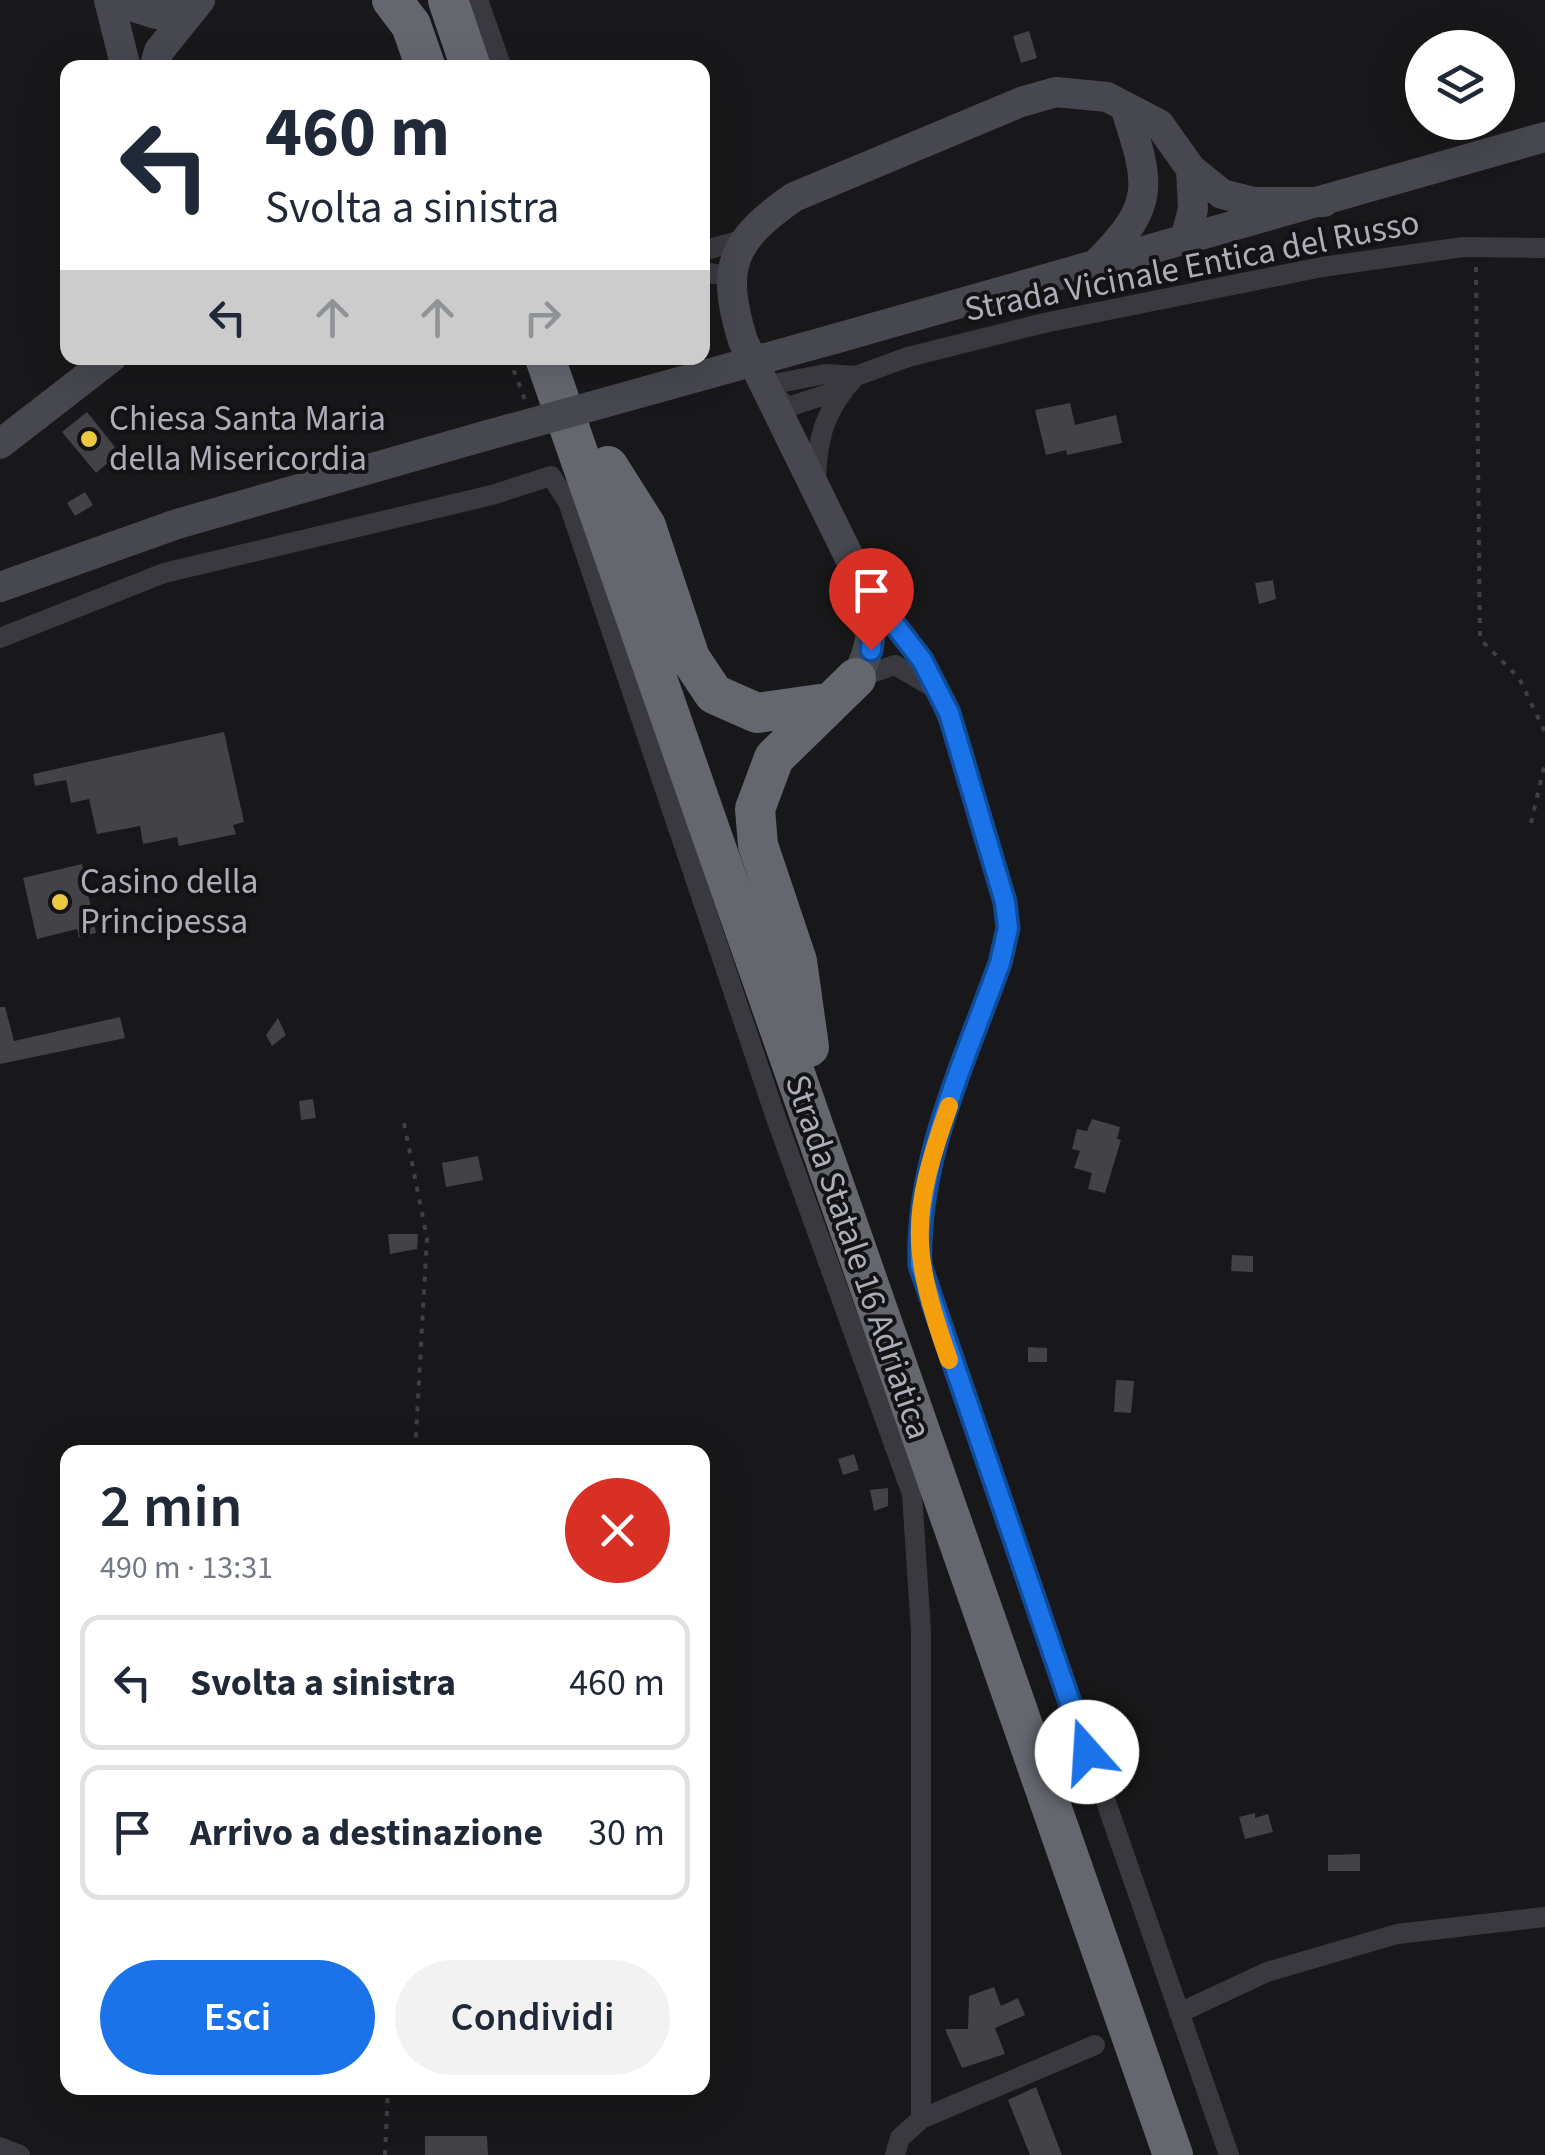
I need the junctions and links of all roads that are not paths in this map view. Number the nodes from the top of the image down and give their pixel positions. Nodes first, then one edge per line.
1 (110, 0) edge
2 (392, 0) edge
3 (423, 0) edge
4 (448, 0) edge
5 (478, 0) edge
6 (194, 5) edge
7 (124, 60) edge
8 (156, 60) edge
9 (423, 60) edge
10 (443, 60) edge
11 (468, 60) edge
12 (499, 60) edge
13 (1125, 108) junction
14 (1545, 137) edge
15 (1190, 169) junction
16 (1145, 199) junction
17 (1324, 202) junction
18 (742, 240) junction
19 (1185, 240) junction
20 (1545, 248) edge
21 (710, 249) edge
22 (1095, 265) junction
23 (716, 274) edge
24 (102, 365) edge
25 (548, 365) edge
26 (572, 365) edge
27 (850, 382) junction
28 (764, 386) junction
29 (0, 444) edge
30 (608, 466) junction
31 (816, 494) junction
32 (861, 581) junction
33 (0, 587) edge
34 (0, 638) edge
35 (935, 688) junction
36 (841, 690) junction
37 (809, 1047) junction
38 (1545, 1917) edge
39 (1180, 2013) junction
40 (1096, 2045) dead end
41 (921, 2119) junction
42 (0, 2148) edge
43 (20, 2155) edge
44 (895, 2155) edge
45 (1173, 2155) edge
46 (1197, 2155) edge
47 (1229, 2155) edge

1 - 6 main road
1 - 7 main road
2 - 9 highway
3 - 10 highway
4 - 11 highway
5 - 12 street
6 - 8 main road
13 - 15 main road
13 - 16 main road
13 - 18 main road
14 - 17 main road
15 - 17 main road
15 - 19 main road
16 - 19 main road
16 - 22 main road
17 - 19 main road
18 - 21 street
18 - 23 main road
19 - 22 main road
20 - 27 street, Strada Vicinale Entica del Russo
22 - 33 main road, bridge
23 - 28 main road
24 - 29 main road
25 - 45 highway, Strada Statale 16 Adriatica
26 - 30 highway, Strada Statale 16 Adriatica
27 - 28 street, Strada Vicinale Entica del Russo
27 - 31 street
28 - 31 main road
30 - 36 highway
30 - 37 highway, Strada Statale 16 Adriatica
31 - 32 main road
32 - 35 street
32 - 36 main road
34 - 41 street
35 - 36 street
35 - 39 street
36 - 37 highway
37 - 46 highway, Strada Statale 16 Adriatica
38 - 39 street
39 - 47 street
40 - 41 street
41 - 44 street
42 - 43 street

